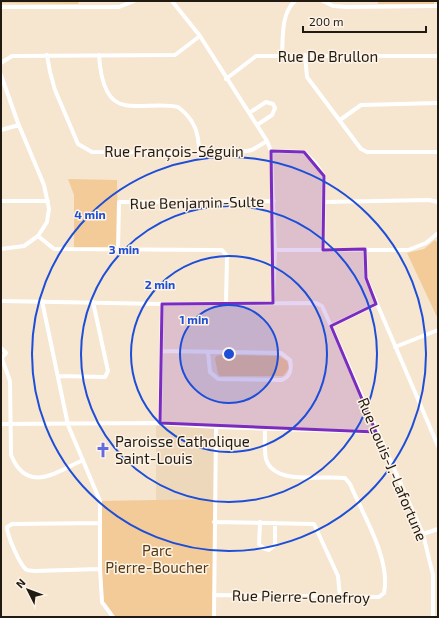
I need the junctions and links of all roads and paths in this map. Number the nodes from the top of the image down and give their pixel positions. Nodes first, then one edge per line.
1 (134, 1) edge
2 (172, 1) edge
3 (286, 1) edge
4 (295, 1) edge
5 (324, 1) edge
6 (375, 1) edge
7 (436, 1) edge
8 (289, 6) junction
9 (437, 6) edge
10 (1, 7) edge
11 (374, 7) junction
12 (200, 36) junction
13 (48, 55) junction
14 (99, 55) junction
15 (305, 55) junction
16 (282, 56) junction
17 (438, 56) edge
18 (1, 63) edge
19 (1, 75) edge
20 (226, 80) junction
21 (438, 103) edge
22 (249, 113) junction
23 (340, 120) junction
24 (19, 125) junction
25 (257, 125) junction
26 (1, 130) edge
27 (267, 141) junction
28 (271, 151) junction
29 (200, 152) junction
30 (438, 152) edge
31 (1, 201) edge
32 (48, 201) junction
33 (274, 201) junction
34 (324, 202) junction
35 (438, 202) edge
36 (437, 235) edge
37 (38, 236) junction
38 (1, 249) edge
39 (365, 249) junction
40 (118, 250) junction
41 (275, 250) junction
42 (323, 250) junction
43 (1, 301) edge
44 (42, 301) junction
45 (93, 302) junction
46 (226, 303) junction
47 (273, 303) junction
48 (162, 304) junction
49 (376, 304) junction
50 (331, 326) junction
51 (438, 330) edge
52 (395, 347) junction
53 (1, 348) edge
54 (161, 351) junction
55 (208, 352) junction
56 (1, 359) edge
57 (58, 376) junction
58 (160, 423) junction
59 (1, 424) edge
60 (11, 424) junction
61 (68, 425) junction
62 (216, 427) junction
63 (266, 428) junction
64 (376, 432) junction
65 (438, 446) edge
66 (82, 460) junction
67 (214, 522) junction
68 (260, 522) junction
69 (100, 523) junction
70 (275, 523) junction
71 (438, 529) edge
72 (423, 534) junction
73 (100, 569) junction
74 (436, 575) edge
75 (214, 595) junction
76 (340, 597) junction
77 (113, 617) edge
78 (214, 617) edge
79 (433, 617) edge

1 - 10 street
2 - 12 street
3 - 8 street
4 - 8 street
5 - 11 street
6 - 11 street
7 - 9 street
8 - 16 street
9 - 11 street
12 - 14 street
12 - 20 street
13 - 14 street
13 - 18 street
13 - 29 street, Rue François-Séguin
14 - 29 street
15 - 16 street, Rue De Brullon
15 - 17 street, Rue De Brullon
15 - 23 street
16 - 20 street, Rue De Brullon
19 - 24 street
20 - 22 street
21 - 23 street
22 - 25 street
22 - 25 street
23 - 30 street
24 - 26 street
24 - 32 street
25 - 27 street
27 - 28 street
27 - 29 street, Rue François-Séguin
28 - 33 street
28 - 34 street
31 - 32 street
32 - 37 street
33 - 40 street, Rue Benjamin-Sulte
33 - 41 street
34 - 35 street
34 - 42 street
36 - 39 street
37 - 38 street
37 - 40 street
39 - 42 street
39 - 49 street
40 - 46 street
41 - 42 street
41 - 47 street
43 - 44 street, Rue Louis-J.-Lafortune
44 - 45 street, Rue Louis-J.-Lafortune
44 - 57 street
45 - 48 street, Rue Louis-J.-Lafortune
45 - 57 street
46 - 47 street, Rue Louis-J.-Lafortune
46 - 48 street, Rue Louis-J.-Lafortune
47 - 50 street, Rue Louis-J.-Lafortune
48 - 54 street
49 - 50 street
49 - 52 street
50 - 64 street, Rue Louis-J.-Lafortune
51 - 52 street
52 - 65 street
53 - 56 street
54 - 55 street
54 - 58 street
55 - 55 street
56 - 60 street
57 - 61 street
58 - 61 street
58 - 62 street
59 - 60 street
60 - 61 street
60 - 66 street
61 - 66 street
62 - 63 street
62 - 67 street
63 - 64 street
63 - 76 street, Rue Pierre-Conefroy
64 - 72 street, Rue Louis-J.-Lafortune
66 - 69 street
67 - 68 street
67 - 75 street
68 - 70 street
68 - 70 street
69 - 73 street
69 - 73 street
70 - 76 street
71 - 72 street
72 - 74 street, Rue Louis-J.-Lafortune
73 - 77 street
74 - 79 street, Rue Louis-J.-Lafortune
75 - 76 street, Rue Pierre-Conefroy
75 - 78 street

